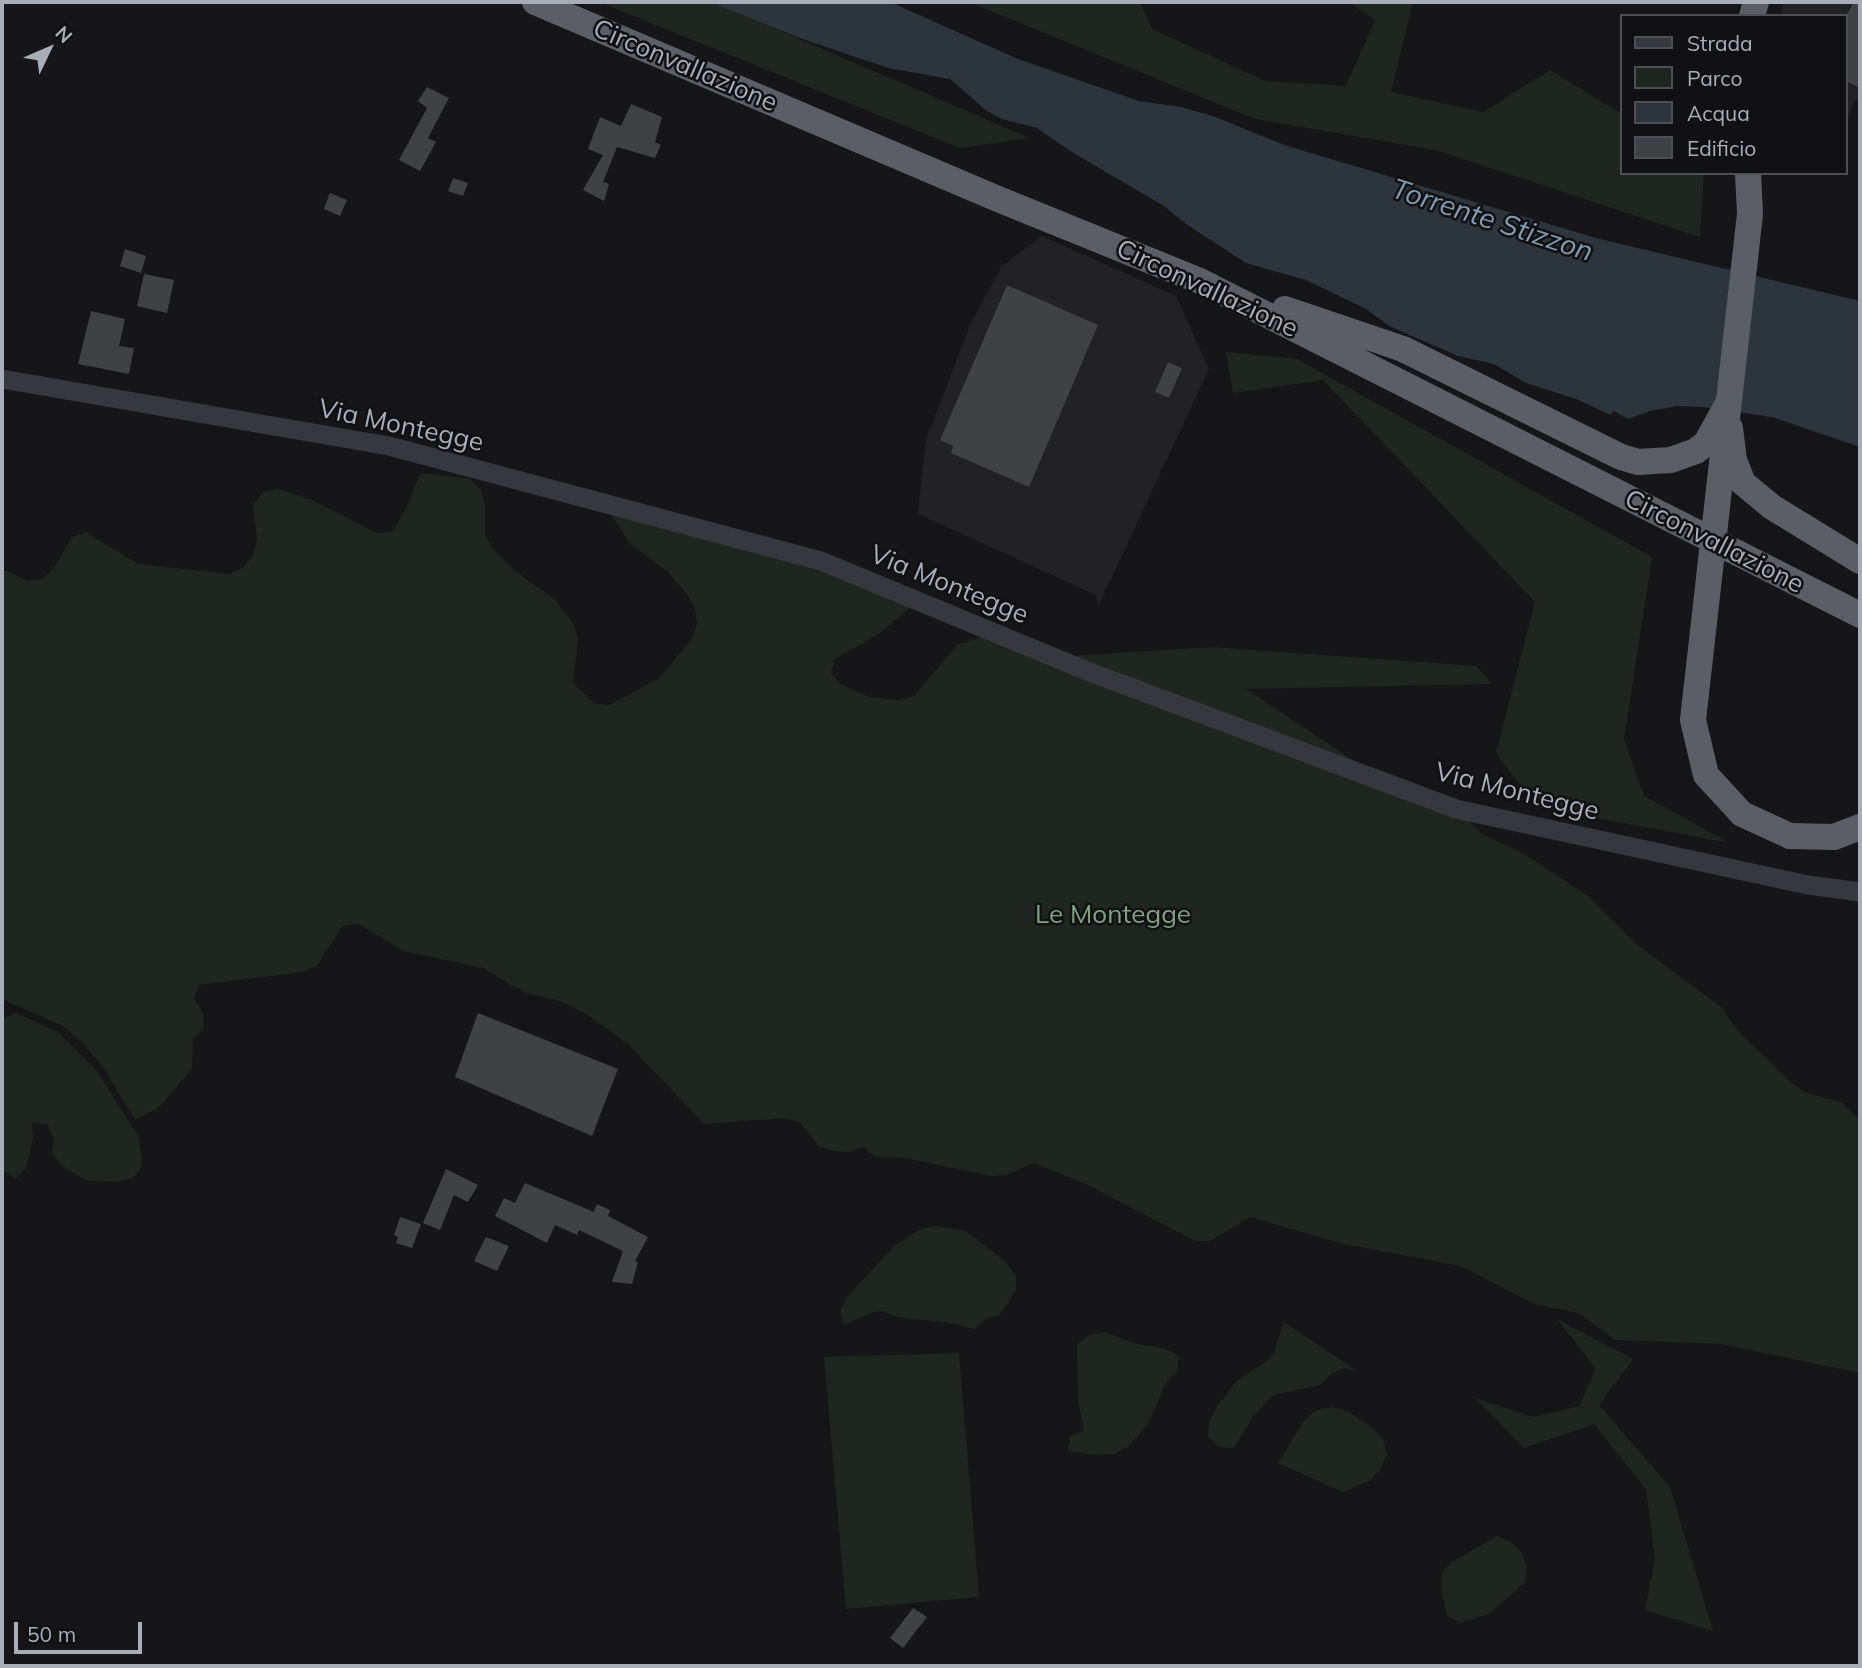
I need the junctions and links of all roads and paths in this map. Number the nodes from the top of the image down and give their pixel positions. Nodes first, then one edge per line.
1 (535, 2) edge
2 (1748, 175) edge
3 (1200, 281) junction
4 (2, 379) edge
5 (1727, 405) junction
6 (1860, 561) edge
7 (1800, 586) junction
8 (1860, 615) edge
9 (1860, 635) edge
10 (1860, 827) edge
11 (1860, 892) edge

1 - 3 highway, Circonvallazione
2 - 5 highway, bridge
3 - 5 highway
3 - 7 highway, Circonvallazione
4 - 11 street, Via Montegge
5 - 6 highway, bridge
5 - 10 highway, bridge
7 - 8 highway, Circonvallazione
7 - 9 highway

